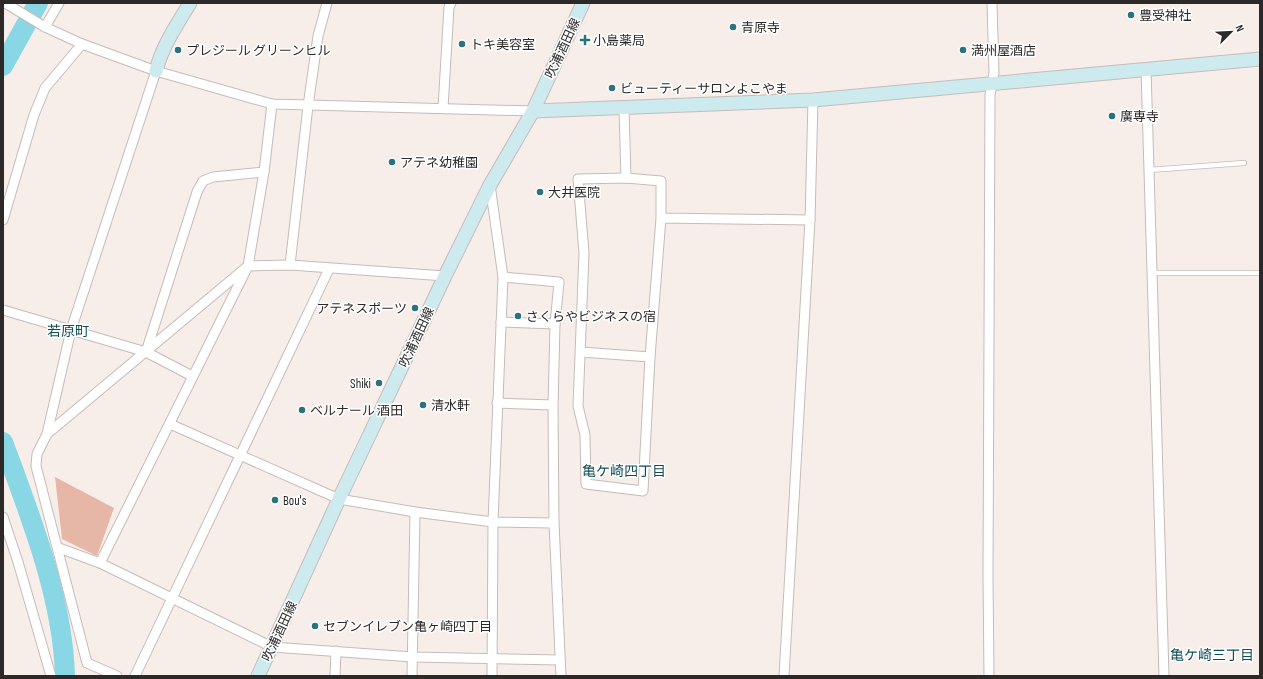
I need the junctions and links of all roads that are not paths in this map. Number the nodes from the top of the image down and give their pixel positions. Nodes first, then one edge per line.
1 (5, 3) edge
2 (59, 3) edge
3 (190, 3) edge
4 (327, 3) edge
5 (451, 3) edge
6 (583, 3) edge
7 (992, 3) edge
8 (45, 27) junction
9 (82, 44) junction
10 (1260, 59) edge
11 (1146, 69) junction
12 (156, 71) junction
13 (992, 83) junction
14 (813, 100) junction
15 (272, 104) junction
16 (308, 106) junction
17 (443, 108) junction
18 (624, 109) junction
19 (533, 111) junction
20 (1244, 163) dead end
21 (1149, 170) junction
22 (264, 172) junction
23 (626, 178) junction
24 (490, 185) junction
25 (661, 218) junction
26 (3, 220) edge
27 (810, 220) junction
28 (290, 265) junction
29 (248, 266) junction
30 (329, 269) junction
31 (1151, 272) junction
32 (1260, 273) edge
33 (445, 276) junction
34 (503, 277) junction
35 (3, 310) edge
36 (501, 322) junction
37 (555, 324) junction
38 (71, 330) junction
39 (146, 352) junction
40 (581, 352) junction
41 (650, 357) junction
42 (192, 376) junction
43 (498, 403) junction
44 (554, 405) junction
45 (170, 424) junction
46 (47, 434) junction
47 (240, 455) junction
48 (339, 499) junction
49 (415, 512) junction
50 (3, 517) edge
51 (493, 522) junction
52 (554, 523) junction
53 (58, 548) junction
54 (100, 563) junction
55 (171, 598) junction
56 (272, 647) junction
57 (336, 651) junction
58 (413, 657) junction
59 (492, 659) junction
60 (560, 660) junction
61 (51, 676) edge
62 (117, 676) edge
63 (135, 676) edge
64 (258, 676) edge
65 (334, 676) edge
66 (412, 676) edge
67 (492, 676) edge
68 (561, 676) edge
69 (784, 676) edge
70 (989, 676) edge
71 (1164, 676) edge

1 - 8 street
2 - 8 street
3 - 12 street
4 - 16 street
5 - 17 street
6 - 19 street, 吹浦酒田線
7 - 13 street
8 - 9 street
9 - 12 street
9 - 26 street
10 - 11 street
11 - 13 street
11 - 21 street
12 - 15 street
12 - 38 street
13 - 14 street
13 - 70 street
14 - 18 street
14 - 27 street
15 - 16 street
15 - 22 street
16 - 17 street
16 - 28 street
17 - 19 street
18 - 19 street
18 - 23 street
19 - 24 street, 吹浦酒田線
20 - 21 lane
21 - 31 street
22 - 29 street
22 - 39 street
23 - 25 street
23 - 40 street
24 - 33 street, 吹浦酒田線
24 - 34 street
25 - 27 street
25 - 41 street
27 - 69 street
28 - 29 street
28 - 30 street
29 - 39 street
29 - 42 street
30 - 33 street
30 - 47 street
31 - 32 lane
31 - 71 street
33 - 48 street, 吹浦酒田線
34 - 36 street
34 - 37 street
35 - 38 street
36 - 37 street
36 - 43 street
37 - 44 street
38 - 39 street
38 - 46 street
39 - 42 street
39 - 46 street
40 - 41 street
40 - 41 street
42 - 45 street
43 - 44 street
43 - 51 street
44 - 52 street
45 - 47 street
45 - 54 street
46 - 53 street
47 - 48 street
47 - 55 street
48 - 49 street
48 - 56 street, 吹浦酒田線
49 - 51 street
49 - 58 street
50 - 61 street
51 - 52 street
51 - 59 street
52 - 60 street
53 - 54 street
53 - 62 street
54 - 55 street
55 - 56 street
55 - 63 street
56 - 57 street
56 - 64 street, 吹浦酒田線
57 - 58 street
57 - 65 street
58 - 59 street
58 - 66 street
59 - 60 street
59 - 67 street
60 - 68 street

